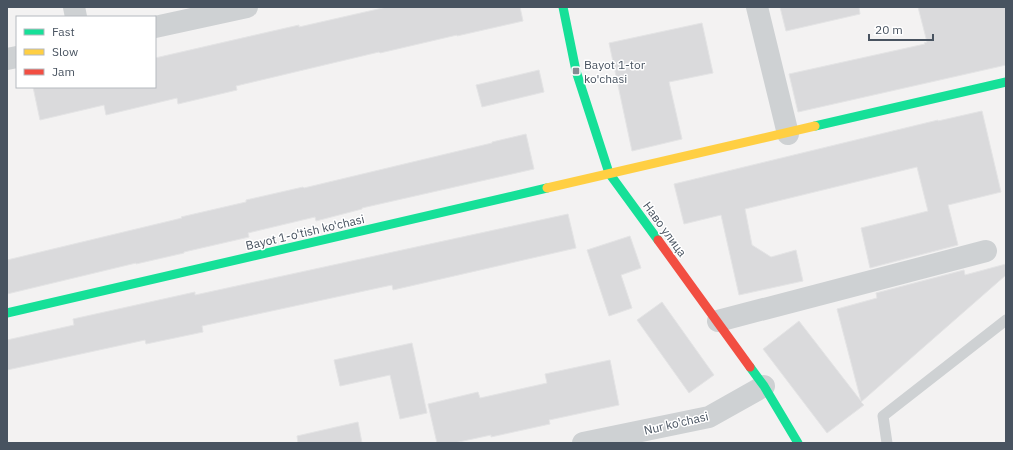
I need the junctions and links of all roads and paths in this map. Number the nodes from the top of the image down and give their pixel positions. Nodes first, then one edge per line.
1 (247, 7) edge
2 (563, 7) edge
3 (757, 7) edge
4 (156, 27) edge
5 (1006, 82) edge
6 (788, 134) junction
7 (609, 173) junction
8 (986, 251) dead end
9 (7, 314) edge
10 (1006, 320) edge
11 (718, 321) junction
12 (764, 386) junction
13 (583, 443) edge
14 (798, 443) edge
15 (887, 443) edge

1 - 4 street
2 - 7 street, Наво улица
3 - 6 street
5 - 6 street, Bayot 1-o'tish ko'chasi
6 - 7 street, Bayot 1-o'tish ko'chasi
7 - 9 street, Bayot 1-o'tish ko'chasi
7 - 11 street, Наво улица
8 - 11 street
10 - 15 lane
11 - 12 street, Наво улица
12 - 13 street, Nur ko'chasi
12 - 14 street, Наво улица

